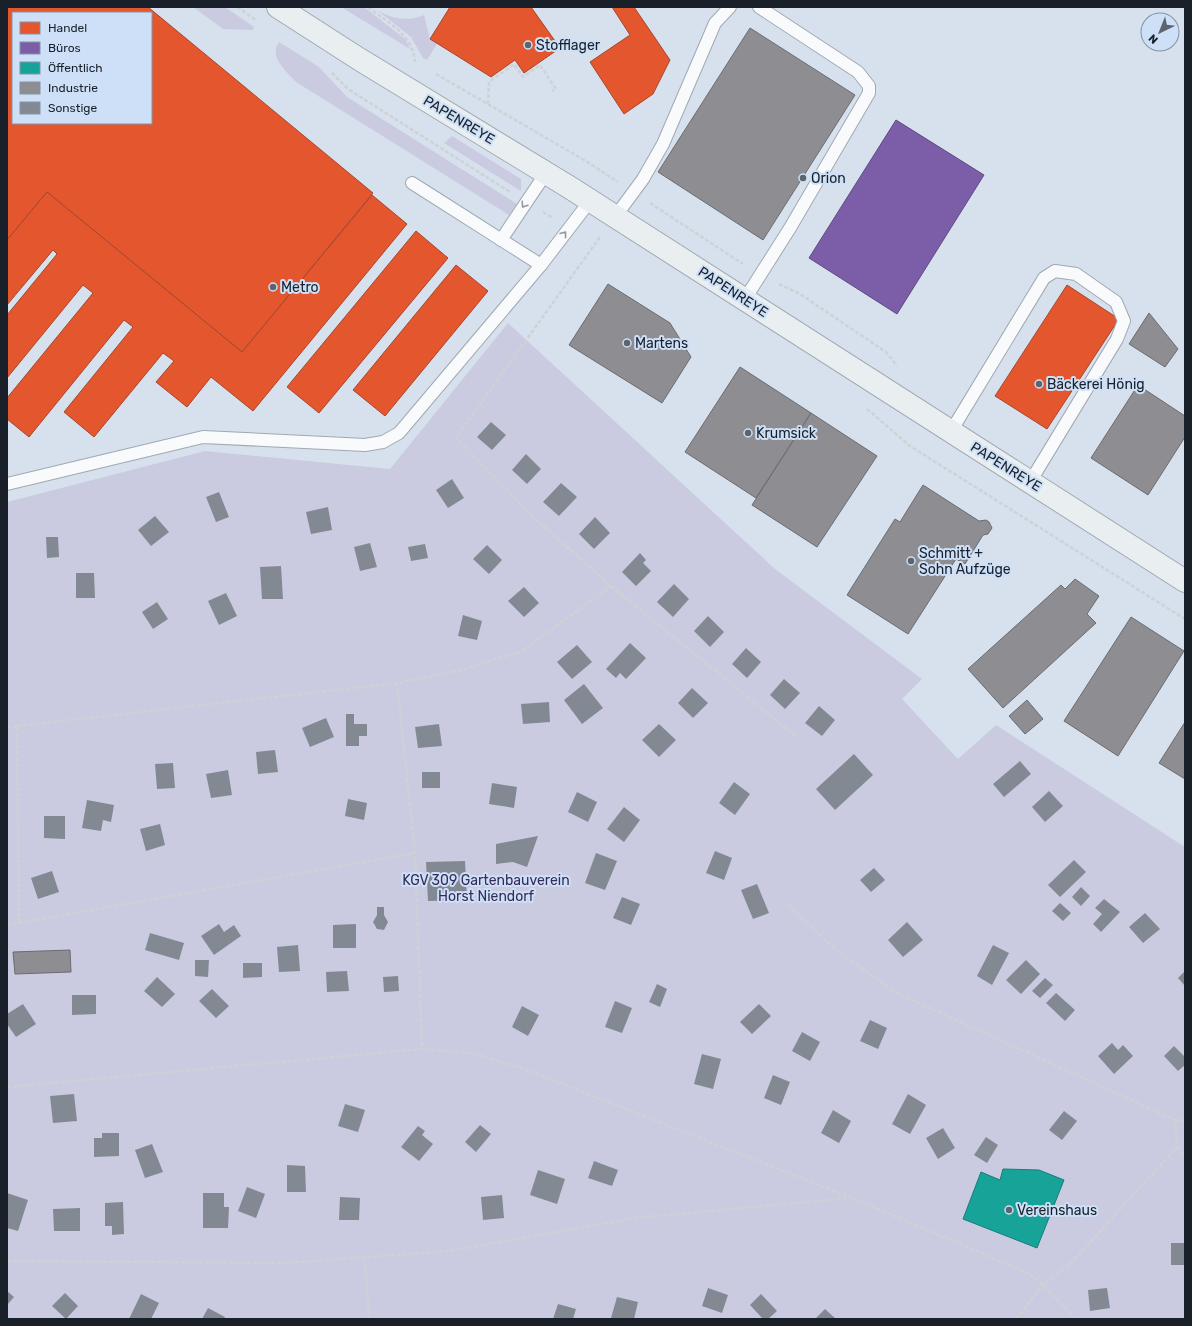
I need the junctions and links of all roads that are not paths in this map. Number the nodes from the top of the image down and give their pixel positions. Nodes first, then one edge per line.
1 (278, 7) edge
2 (730, 7) edge
3 (758, 7) edge
4 (546, 173) junction
5 (412, 182) dead end
6 (590, 201) junction
7 (615, 217) junction
8 (501, 240) junction
9 (541, 265) junction
10 (745, 300) junction
11 (950, 433) junction
12 (1030, 482) junction
13 (7, 484) edge
14 (1185, 581) edge

1 - 4 main road, PAPENREYE
2 - 7 lane
3 - 10 lane
4 - 6 main road, PAPENREYE
4 -> 8 lane
5 - 8 lane
6 - 7 main road, PAPENREYE
9 -> 6 lane
7 - 10 main road, PAPENREYE
8 - 9 lane
9 - 13 lane
10 - 11 main road, PAPENREYE
11 - 12 main road, PAPENREYE
11 - 12 lane
12 - 14 main road, PAPENREYE

